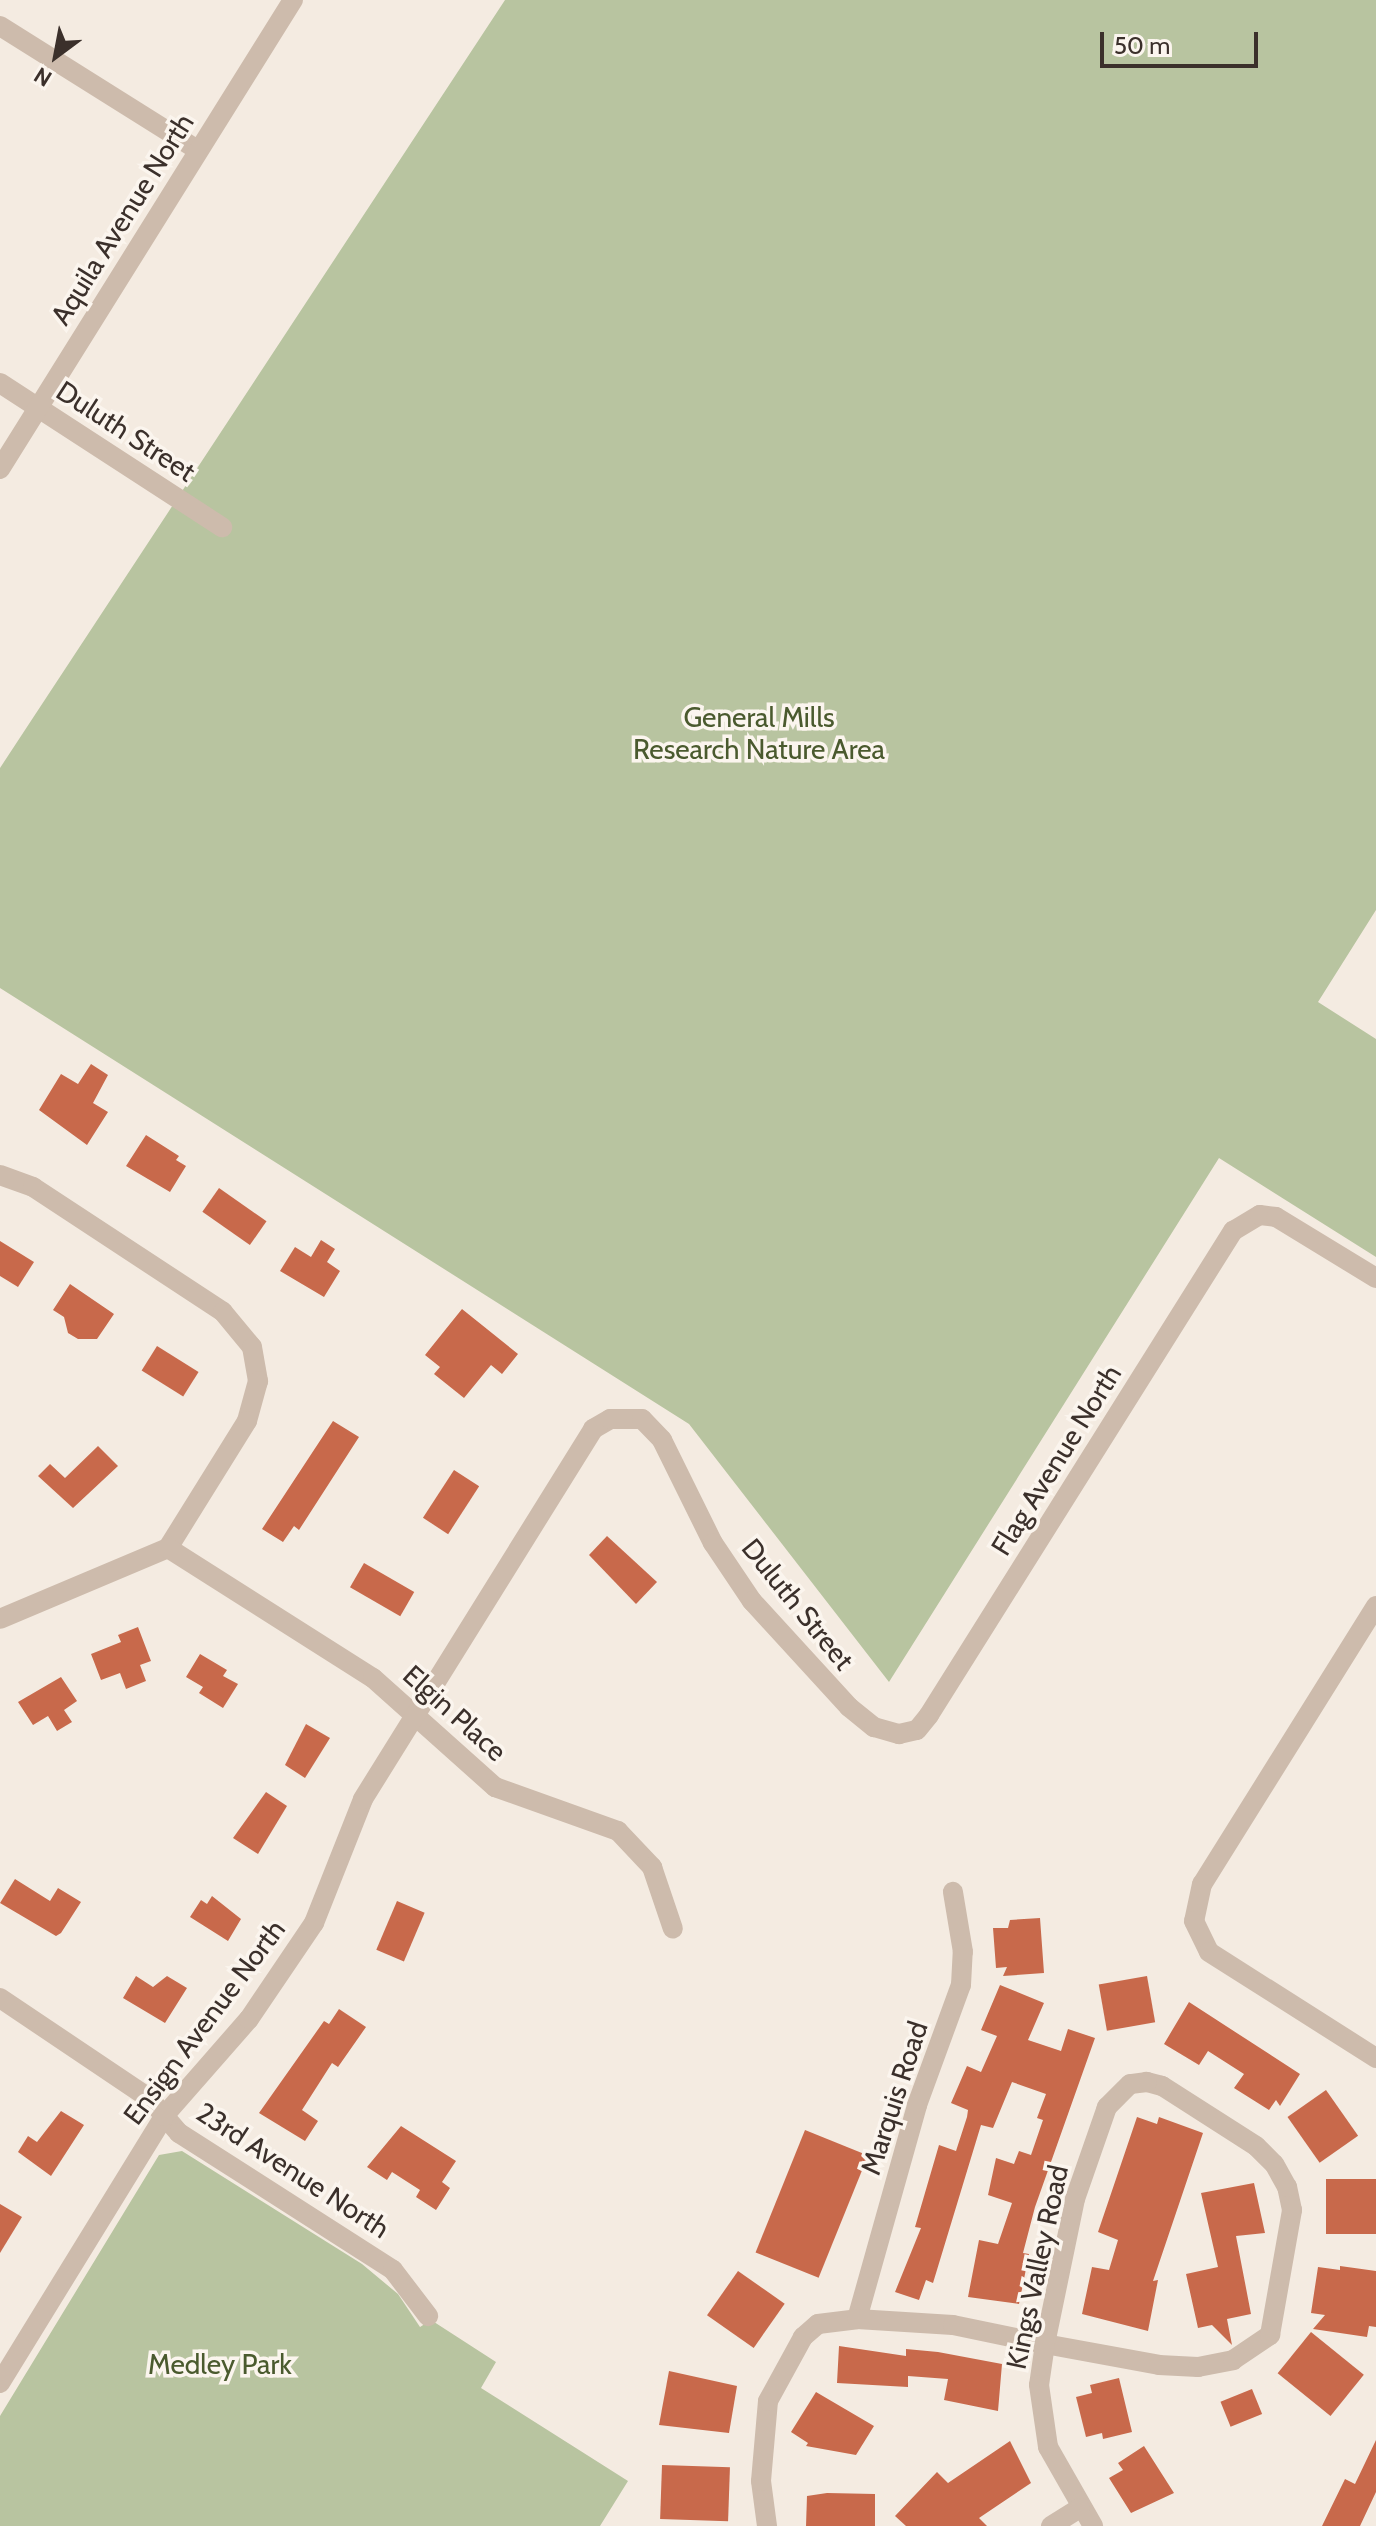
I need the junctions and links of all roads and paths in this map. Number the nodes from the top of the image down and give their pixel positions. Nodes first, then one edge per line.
1 (293, 0) edge
2 (0, 26) edge
3 (198, 150) junction
4 (0, 383) edge
5 (39, 408) junction
6 (0, 469) edge
7 (222, 527) dead end
8 (0, 1175) edge
9 (1376, 1278) edge
10 (662, 1440) joint
11 (168, 1548) junction
12 (1376, 1606) edge
13 (0, 1619) edge
14 (417, 1717) junction
15 (899, 1734) joint
16 (953, 1892) dead end
17 (673, 1929) dead end
18 (0, 1998) edge
19 (1376, 2058) edge
20 (164, 2116) junction
21 (428, 2316) dead end
22 (857, 2319) junction
23 (1045, 2344) junction
24 (0, 2383) edge
25 (1080, 2508) junction
26 (767, 2526) edge
27 (1051, 2526) edge
28 (1093, 2526) edge

1 - 3 street, Aquila Avenue North
2 - 3 street
3 - 5 street, Aquila Avenue North
4 - 5 street, Duluth Street
5 - 6 street, Aquila Avenue North
5 - 7 street, Duluth Street
8 - 11 street
9 - 15 street, Flag Avenue North
10 - 14 street, Ensign Avenue North
10 - 15 street, Duluth Street
11 - 13 street
11 - 14 street, Elgin Place
12 - 19 street
14 - 17 street, Elgin Place
14 - 20 street, Ensign Avenue North
16 - 22 street, Marquis Road
18 - 20 street, 23rd Avenue North
20 - 21 street, 23rd Avenue North
20 - 24 street, Ensign Avenue North
22 - 23 street
22 - 26 street
23 - 23 street, Kings Valley Road
23 - 25 street, Kings Valley Road
25 - 27 street
25 - 28 street, Kings Valley Road

